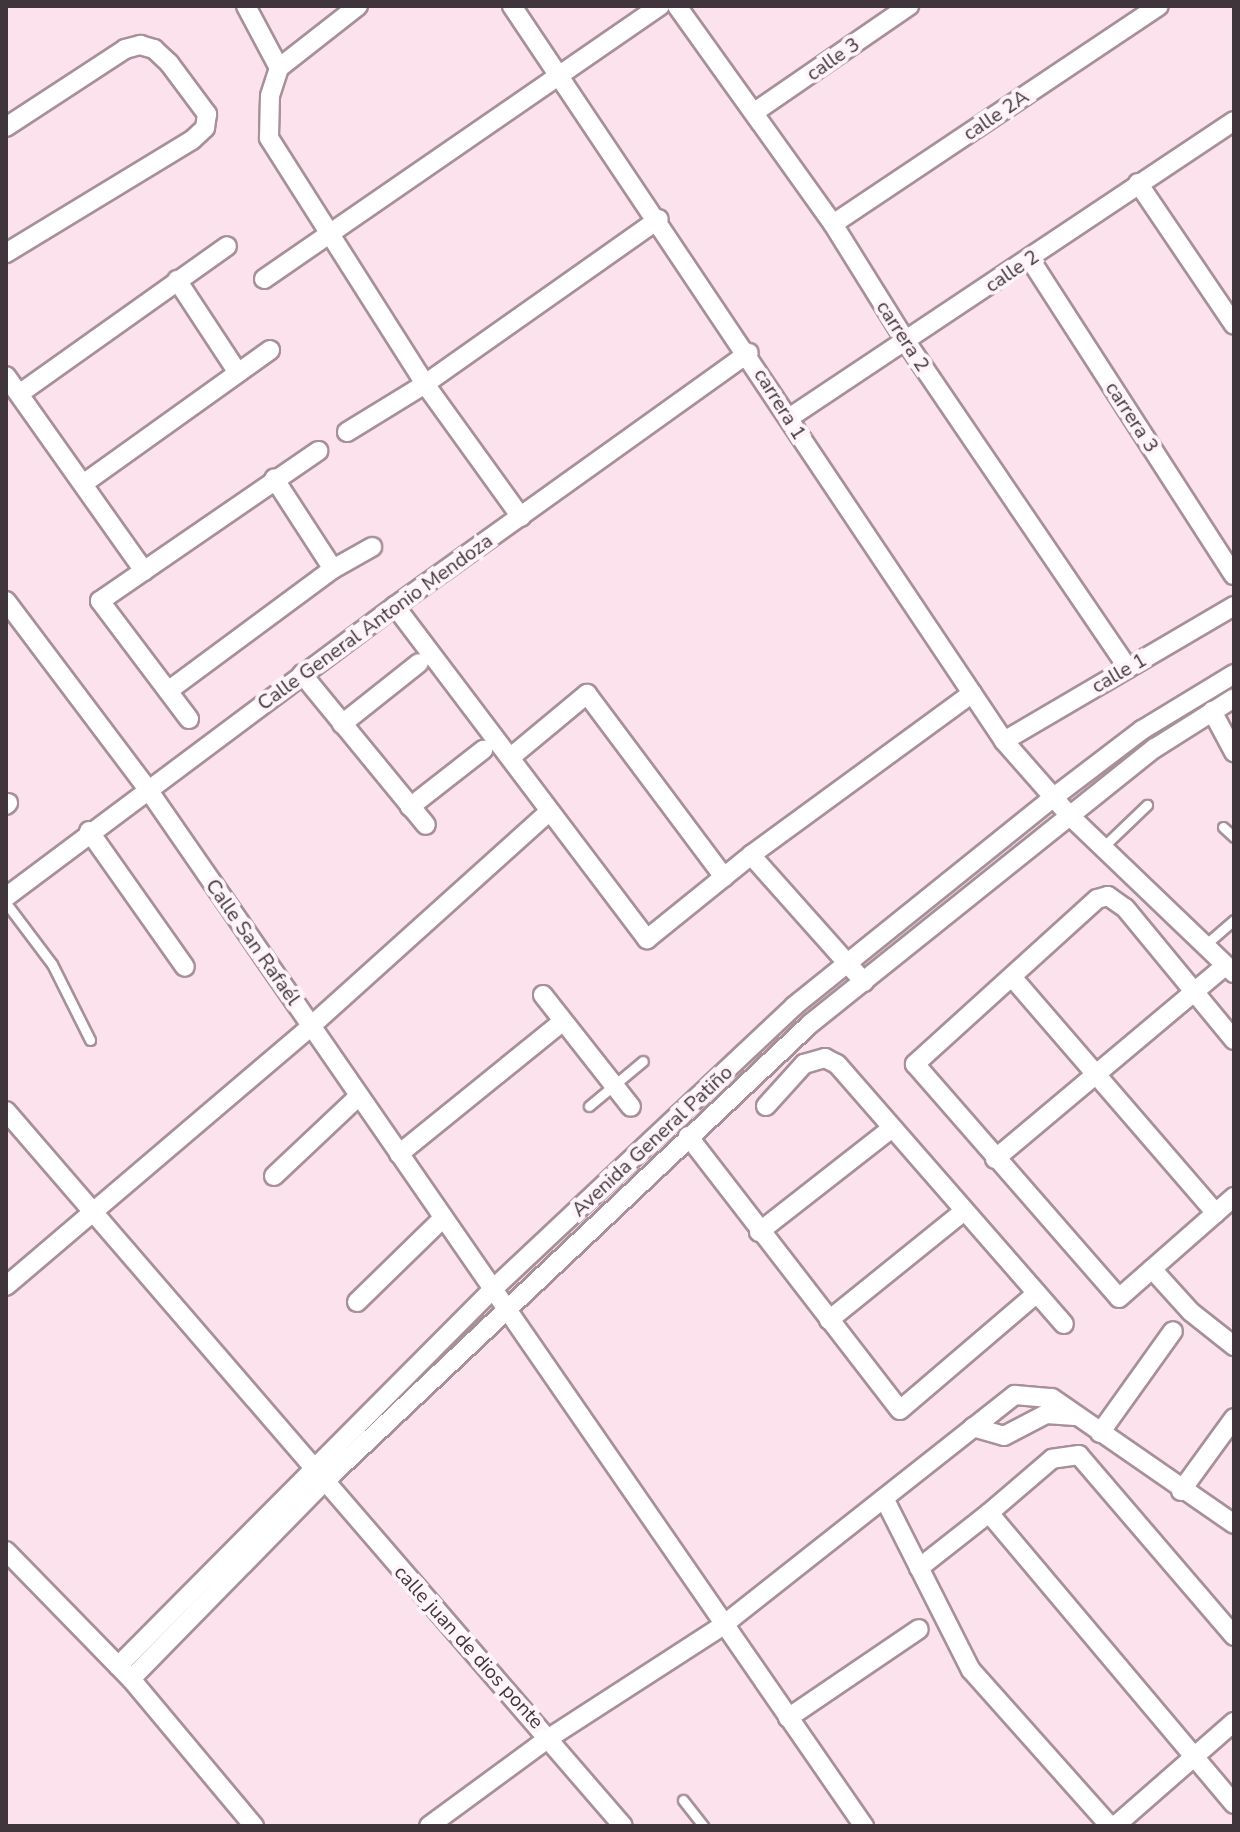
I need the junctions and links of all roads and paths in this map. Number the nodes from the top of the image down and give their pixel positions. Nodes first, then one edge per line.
1 (246, 6) edge
2 (358, 6) edge
3 (512, 6) edge
4 (660, 6) edge
5 (677, 6) edge
6 (909, 6) edge
7 (1159, 6) edge
8 (279, 68) junction
9 (560, 72) junction
10 (756, 111) junction
11 (1234, 121) edge
12 (6, 127) edge
13 (1138, 183) junction
14 (659, 219) junction
15 (833, 224) junction
16 (328, 238) junction
17 (227, 246) dead end
18 (6, 253) edge
19 (1030, 259) junction
20 (264, 279) dead end
21 (177, 280) junction
22 (1234, 325) edge
23 (907, 343) junction
24 (270, 350) dead end
25 (749, 353) junction
26 (238, 373) junction
27 (6, 376) edge
28 (425, 384) junction
29 (19, 394) junction
30 (789, 418) junction
31 (347, 432) dead end
32 (318, 451) dead end
33 (274, 478) junction
34 (83, 484) junction
35 (521, 517) junction
36 (372, 547) dead end
37 (333, 569) junction
38 (144, 571) junction
39 (1234, 575) edge
40 (6, 601) edge
41 (395, 606) junction
42 (1234, 606) edge
43 (419, 663) dead end
44 (1128, 668) junction
45 (302, 674) junction
46 (1234, 674) edge
47 (168, 691) junction
48 (972, 693) junction
49 (1234, 698) edge
50 (1212, 711) junction
51 (189, 719) dead end
52 (342, 724) junction
53 (1004, 741) junction
54 (483, 750) dead end
55 (1234, 752) edge
56 (511, 757) junction
57 (147, 788) junction
58 (1054, 797) junction
59 (1147, 805) dead end
60 (410, 807) junction
61 (549, 812) junction
62 (1070, 816) junction
63 (426, 825) dead end
64 (1223, 827) dead end
65 (89, 831) junction
66 (1234, 837) edge
67 (1103, 847) junction
68 (751, 855) junction
69 (724, 877) junction
70 (6, 900) edge
71 (1234, 920) edge
72 (1205, 945) junction
73 (844, 962) junction
74 (185, 967) dead end
75 (1230, 969) edge
76 (1012, 977) junction
77 (864, 982) junction
78 (1193, 989) junction
79 (543, 995) dead end
80 (563, 1021) junction
81 (311, 1026) junction
82 (90, 1040) dead end
83 (1234, 1040) edge
84 (643, 1061) dead end
85 (1093, 1074) junction
86 (615, 1085) junction
87 (359, 1096) junction
88 (589, 1106) dead end
89 (766, 1106) dead end
90 (631, 1107) dead end
91 (6, 1111) edge
92 (892, 1128) junction
93 (688, 1136) junction
94 (399, 1154) junction
95 (995, 1159) junction
96 (274, 1176) dead end
97 (1234, 1197) edge
98 (964, 1211) junction
99 (91, 1212) junction
100 (1216, 1213) junction
101 (443, 1218) junction
102 (759, 1232) junction
103 (1152, 1269) junction
104 (6, 1286) edge
105 (492, 1290) junction
106 (1037, 1293) junction
107 (357, 1302) dead end
108 (506, 1308) junction
109 (829, 1320) junction
110 (1064, 1324) dead end
111 (1173, 1331) dead end
112 (1234, 1346) edge
113 (1077, 1417) junction
114 (1234, 1418) edge
115 (973, 1427) junction
116 (1100, 1433) junction
117 (318, 1477) junction
118 (1181, 1491) junction
119 (885, 1500) junction
120 (989, 1513) junction
121 (1234, 1524) edge
122 (6, 1551) edge
123 (919, 1568) junction
124 (722, 1626) junction
125 (919, 1629) dead end
126 (1234, 1636) edge
127 (125, 1672) junction
128 (788, 1718) junction
129 (1234, 1722) edge
130 (549, 1738) junction
131 (1195, 1758) junction
132 (683, 1800) dead end
133 (1234, 1804) edge
134 (254, 1826) edge
135 (429, 1826) edge
136 (623, 1826) edge
137 (703, 1826) edge
138 (864, 1826) edge
139 (1112, 1826) edge

1 - 8 street
2 - 8 street
3 - 9 street, carrera 1
4 - 9 street
5 - 10 street, carrera 2
6 - 10 street, calle 3
7 - 15 street, calle 2A
8 - 16 street
9 - 14 street, carrera 1
9 - 16 street
10 - 15 street, carrera 2
11 - 13 street, calle 2
12 - 18 street
13 - 19 street, calle 2
13 - 22 street
14 - 25 street, carrera 1
14 - 28 street
15 - 23 street, carrera 2
16 - 20 street
16 - 28 street
17 - 21 street
19 - 23 street, calle 2
19 - 39 street, carrera 3
21 - 26 street
21 - 29 street
23 - 30 street, calle 2
23 - 44 street, carrera 2
24 - 26 street
25 - 30 street, carrera 1
25 - 35 street, Calle General Antonio Mendoza
26 - 34 street
27 - 29 street
28 - 31 street
28 - 35 street
29 - 34 street
30 - 48 street, carrera 1
32 - 33 street
33 - 37 street
33 - 38 street
34 - 38 street
35 - 41 street, Calle General Antonio Mendoza
36 - 37 street
37 - 47 street
38 - 47 street
40 - 57 street, Calle San Rafaél
41 - 45 street, Calle General Antonio Mendoza
41 - 56 street
42 - 44 street, calle 1
43 - 52 street
44 - 53 street, calle 1
45 - 52 street
45 - 57 street, Calle General Antonio Mendoza
46 - 58 street, Avenida General Patiño
47 - 51 street
48 - 53 street, carrera 1
48 - 68 street
49 - 50 street, Avenida General Patiño
50 - 55 street
50 - 62 street, Avenida General Patiño
52 - 60 street
53 - 58 street, carrera 1
54 - 60 street
56 - 61 street
56 - 69 street
57 - 65 street, Calle General Antonio Mendoza
57 - 81 street, Calle San Rafaél
58 - 62 street, carrera 1
58 - 73 street, Avenida General Patiño
59 - 67 lane
60 - 63 street
61 - 69 street
61 - 81 street
62 - 67 street, carrera 1
62 - 77 street, Avenida General Patiño
64 - 66 lane
65 - 70 street, Calle General Antonio Mendoza
65 - 74 street
67 - 72 street, carrera 1
68 - 69 street
68 - 73 street
70 - 82 lane
71 - 72 lane
72 - 75 street, carrera 1
73 - 77 street
73 - 105 street, Avenida General Patiño
75 - 78 street
76 - 78 street
76 - 85 street
76 - 95 street
77 - 93 street, Avenida General Patiño
78 - 83 street
78 - 85 street
79 - 80 street
80 - 86 street
80 - 94 street
81 - 87 street, Calle San Rafaél
81 - 99 street
84 - 86 lane
85 - 95 street
85 - 100 street
86 - 88 lane
86 - 90 street
87 - 94 street, Calle San Rafaél
87 - 96 street
89 - 92 street
91 - 99 street, calle juan de dios ponte
92 - 98 street
92 - 102 street
93 - 102 street
93 - 108 street, Avenida General Patiño
94 - 101 street, Calle San Rafaél
95 - 103 street
97 - 100 street
98 - 106 street
98 - 109 street
99 - 104 street
99 - 117 street, calle juan de dios ponte
100 - 103 street
101 - 105 street, Calle San Rafaél
101 - 107 street
102 - 109 street
103 - 112 street
105 - 108 street, Calle San Rafaél
105 - 117 street, Avenida General Patiño
106 - 109 street
106 - 110 street
108 - 117 street, Avenida General Patiño
108 - 124 street, Calle San Rafaél
111 - 116 street
113 - 115 street
113 - 115 street
113 - 116 street
114 - 118 street
115 - 119 street
116 - 118 street
117 - 127 street, Avenida General Patiño
117 - 130 street, calle juan de dios ponte
118 - 121 street
119 - 123 street
119 - 124 street
120 - 123 street
120 - 126 street
120 - 131 street
122 - 127 street
123 - 139 street
124 - 128 street, Calle San Rafaél
124 - 130 street
125 - 128 street
127 - 134 street
128 - 138 street, Calle San Rafaél
129 - 131 street
130 - 135 street
130 - 136 street, calle juan de dios ponte
131 - 133 street
131 - 139 street
132 - 137 lane

